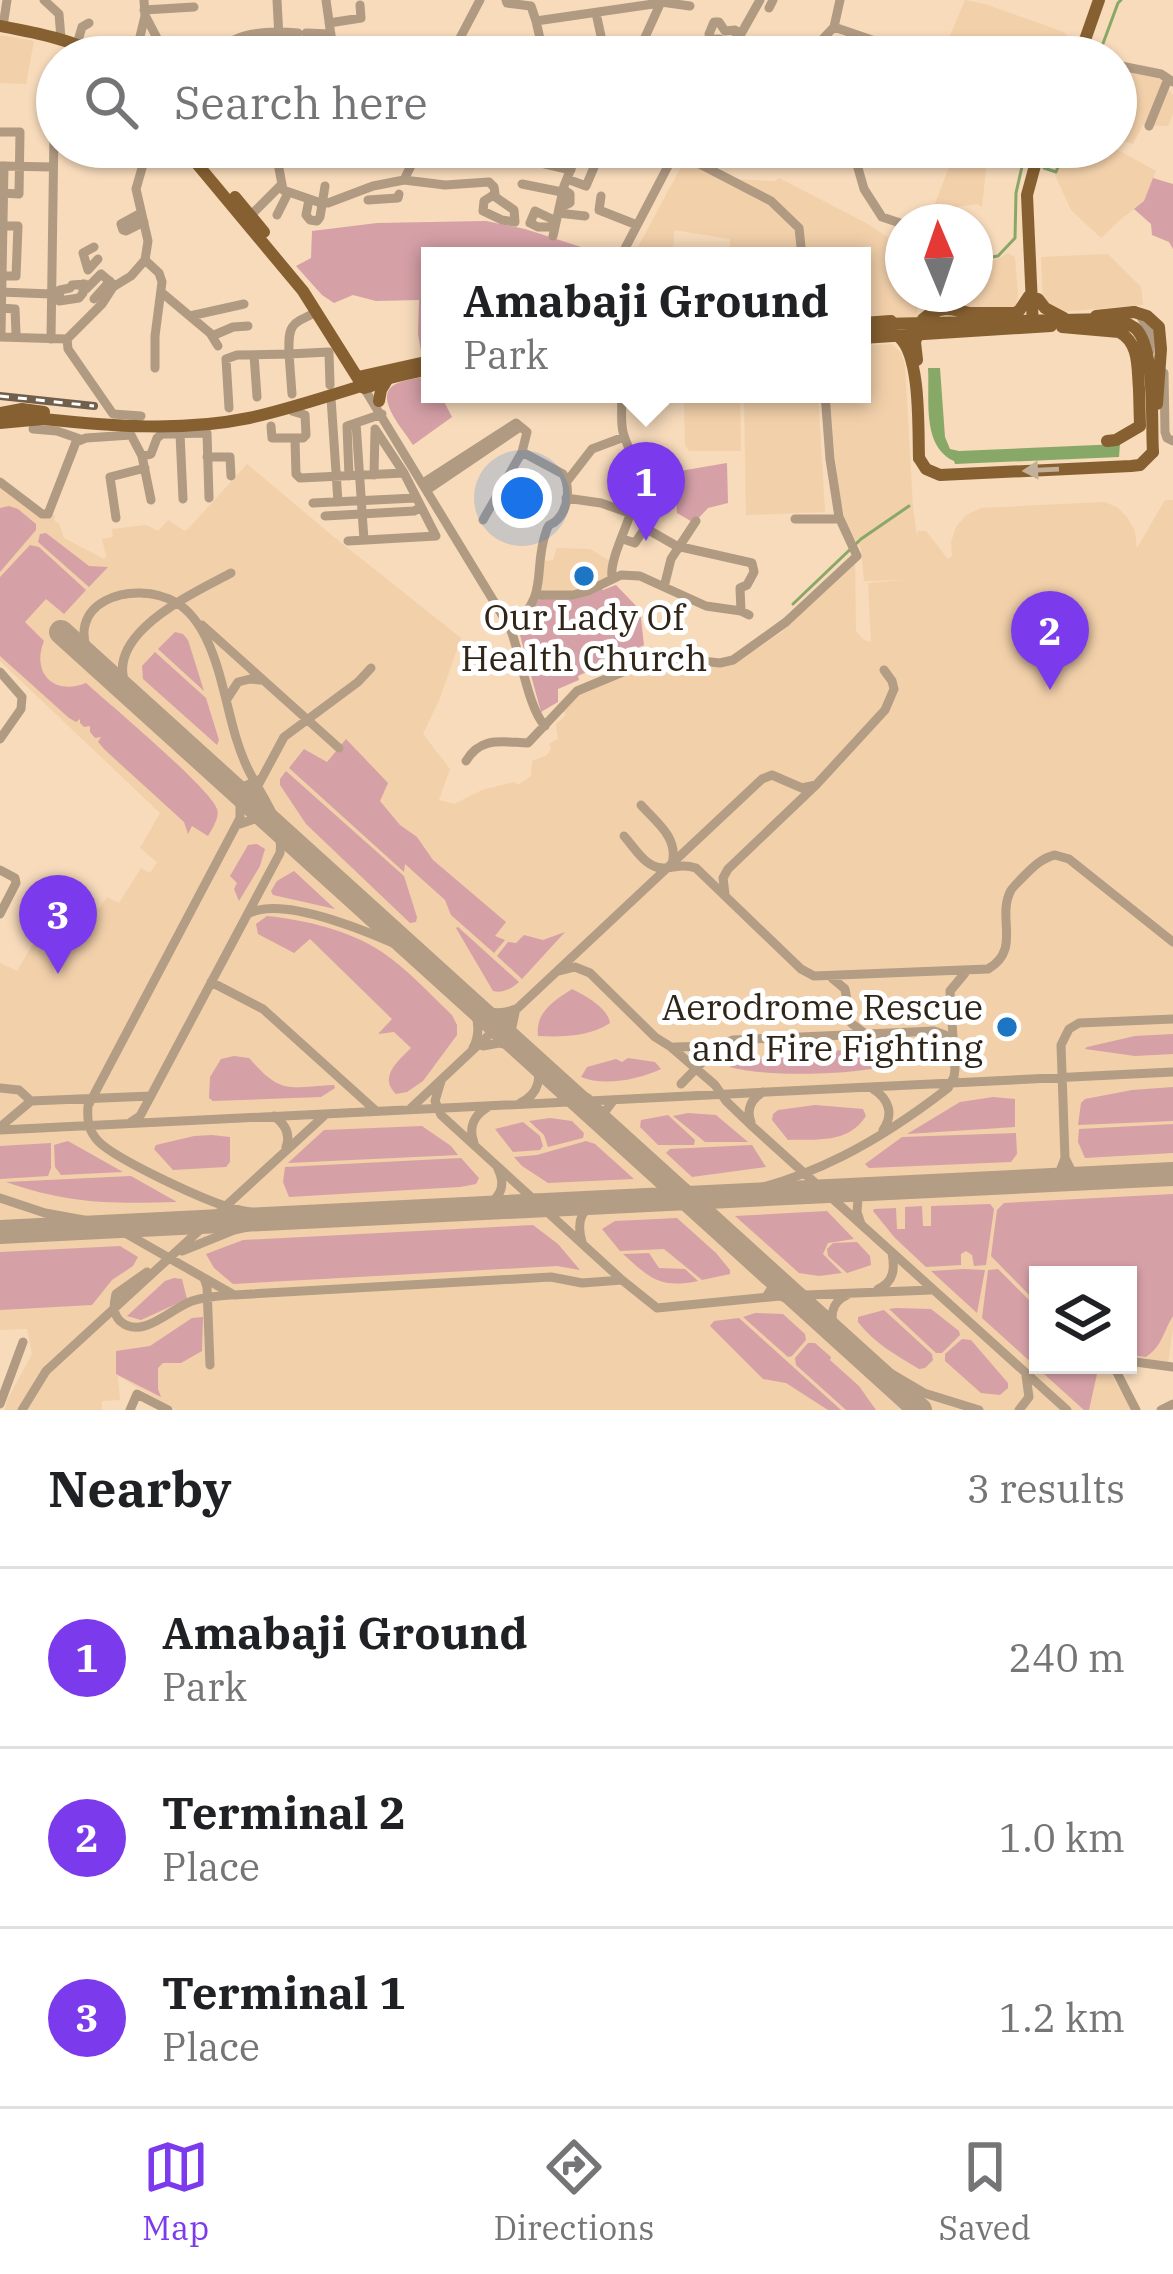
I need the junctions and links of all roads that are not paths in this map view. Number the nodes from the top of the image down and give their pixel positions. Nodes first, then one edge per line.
1 (7, 0) edge
2 (44, 0) edge
3 (277, 0) edge
4 (326, 0) edge
5 (478, 0) edge
6 (506, 0) edge
7 (840, 0) edge
8 (1096, 0) edge
9 (661, 2) edge
10 (533, 3) edge
11 (767, 3) edge
12 (360, 5) dead end
13 (690, 6) dead end
14 (194, 7) dead end
15 (144, 8) edge
16 (596, 13) junction
17 (536, 21) junction
18 (89, 22) dead end
19 (834, 26) junction
20 (1, 27) edge
21 (279, 31) junction
22 (739, 33) junction
23 (36, 36) edge
24 (50, 36) edge
25 (61, 36) edge
26 (83, 36) edge
27 (156, 36) edge
28 (244, 36) edge
29 (279, 36) edge
30 (315, 36) edge
31 (331, 36) edge
32 (337, 36) edge
33 (458, 36) edge
34 (539, 36) edge
35 (601, 36) dead end
36 (646, 36) edge
37 (711, 36) edge
38 (737, 36) edge
39 (825, 36) edge
40 (861, 36) edge
41 (1084, 36) edge
42 (1137, 70) edge
43 (1169, 77) edge
44 (1149, 126) dead end
45 (0, 132) edge
46 (2, 166) edge
47 (19, 166) junction
48 (36, 167) edge
49 (52, 168) edge
50 (144, 168) edge
51 (201, 168) edge
52 (212, 168) edge
53 (280, 168) edge
54 (409, 168) edge
55 (549, 168) edge
56 (572, 168) edge
57 (594, 168) edge
58 (671, 168) edge
59 (708, 168) edge
60 (858, 168) edge
61 (1035, 168) edge
62 (404, 180) junction
63 (566, 183) junction
64 (522, 184) dead end
65 (285, 189) junction
66 (2, 194) edge
67 (399, 194) dead end
68 (494, 196) dead end
69 (601, 196) dead end
70 (329, 198) junction
71 (309, 200) junction
72 (368, 200) junction
73 (251, 215) junction
74 (277, 215) dead end
75 (585, 216) dead end
76 (885, 218) edge
77 (637, 225) junction
78 (2, 226) edge
79 (625, 247) edge
80 (801, 247) edge
81 (66, 250) dead end
82 (145, 260) junction
83 (1, 276) edge
84 (112, 283) junction
85 (85, 286) junction
86 (307, 291) junction
87 (1, 292) edge
88 (161, 292) junction
89 (51, 294) junction
90 (98, 301) junction
91 (244, 304) dead end
92 (0, 308) edge
93 (317, 312) junction
94 (1034, 313) junction
95 (190, 316) junction
96 (1151, 322) junction
97 (248, 326) dead end
98 (871, 330) edge
99 (871, 332) edge
100 (16, 333) dead end
101 (871, 333) edge
102 (871, 333) edge
103 (0, 335) edge
104 (51, 339) junction
105 (67, 339) junction
106 (289, 353) junction
107 (254, 355) junction
108 (155, 368) dead end
109 (421, 368) edge
110 (421, 368) edge
111 (368, 378) junction
112 (93, 385) junction
113 (330, 385) dead end
114 (292, 394) dead end
115 (257, 397) dead end
116 (332, 398) dead end
117 (623, 403) edge
118 (826, 403) edge
119 (230, 408) dead end
120 (921, 409) junction
121 (0, 410) edge
122 (292, 411) dead end
123 (377, 415) junction
124 (105, 416) dead end
125 (141, 416) dead end
126 (40, 420) junction
127 (0, 423) edge
128 (352, 424) junction
129 (271, 426) dead end
130 (334, 427) junction
131 (520, 428) junction
132 (306, 429) junction
133 (1134, 430) junction
134 (180, 434) junction
135 (624, 437) junction
136 (80, 439) junction
137 (295, 439) junction
138 (1107, 441) dead end
139 (1173, 441) edge
140 (522, 452) junction
141 (1153, 452) junction
142 (207, 458) junction
143 (143, 462) junction
144 (406, 470) junction
145 (374, 475) junction
146 (231, 476) dead end
147 (348, 476) junction
148 (568, 480) junction
149 (0, 482) edge
150 (427, 485) junction
151 (566, 498) junction
152 (183, 499) dead end
153 (209, 499) dead end
154 (151, 500) dead end
155 (338, 502) junction
156 (313, 503) dead end
157 (418, 503) junction
158 (361, 508) junction
159 (632, 514) junction
160 (325, 516) dead end
161 (116, 518) dead end
162 (795, 519) dead end
163 (839, 519) junction
164 (483, 520) dead end
165 (696, 520) dead end
166 (623, 539) junction
167 (364, 540) junction
168 (348, 541) dead end
169 (680, 548) junction
170 (612, 577) junction
171 (664, 586) junction
172 (537, 596) junction
173 (510, 628) junction
174 (0, 672) edge
175 (545, 726) junction
176 (0, 739) edge
177 (466, 761) dead end
178 (0, 870) edge
179 (0, 914) edge
180 (23, 1342) dead end
181 (1137, 1362) edge
182 (1173, 1367) edge
183 (1118, 1374) edge
184 (0, 1404) edge
185 (1173, 1404) edge
186 (130, 1410) edge
187 (168, 1410) edge
188 (1136, 1410) edge
189 (1161, 1410) edge

1 - 20 street
2 - 25 street
3 - 21 street
4 - 31 street
5 - 33 street
6 - 10 street
7 - 19 street
8 - 41 main road
9 - 13 street
9 - 16 street
9 - 36 street
10 - 17 street
11 - 22 street
12 - 32 street
14 - 15 street
15 - 27 street
16 - 17 street
16 - 35 street
17 - 34 street
18 - 26 street
19 - 39 street
19 - 40 street
20 - 23 main road
20 - 24 main road
21 - 28 street
21 - 29 street
21 - 30 street
22 - 37 street
22 - 38 street
42 - 43 street
43 - 44 street
45 - 47 street
46 - 47 street
46 - 66 street
47 - 48 street
47 - 66 street
49 - 89 street
50 - 82 street
51 - 86 main road
52 - 73 main road
53 - 65 street
54 - 62 street
55 - 63 street
56 - 63 street
57 - 63 street
58 - 77 street
59 - 80 street
60 - 76 street
61 - 94 main road
62 - 68 street
62 - 72 street
63 - 64 street
63 - 75 street
65 - 71 street
65 - 73 street
65 - 74 street
66 - 78 street
67 - 72 street
69 - 77 street
70 - 71 street
70 - 71 street
70 - 72 street
73 - 86 main road
77 - 79 street
78 - 83 street
81 - 85 street
82 - 84 street
82 - 88 street
83 - 87 street
84 - 85 street
84 - 90 street
85 - 90 street
86 - 93 main road
86 - 111 main road
87 - 89 street
87 - 92 street
88 - 95 street
88 - 108 street
89 - 104 street
90 - 105 street
91 - 95 street
92 - 100 street
92 - 103 street
93 - 106 street
93 - 111 main road
94 - 96 main road
94 - 96 main road
94 - 98 main road
94 - 99 main road, bridge
94 - 101 main road
94 - 120 main road, bridge
94 - 133 main road, bridge
94 - 141 main road, bridge
95 - 97 street
96 - 133 street
96 - 139 street
96 - 141 main road, bridge
102 - 120 main road, bridge
103 - 104 street
104 - 105 street
105 - 112 street
106 - 107 street
106 - 113 street
106 - 114 street
107 - 115 street
107 - 119 street
109 - 111 main road
110 - 126 main road, bridge
111 - 123 street
111 - 123 main road
112 - 124 street
112 - 125 street
116 - 130 street
117 - 135 street
118 - 163 street
141 -> 120 main road, bridge
121 - 126 main road
122 - 132 street
123 - 128 street
123 - 144 street
123 - 145 street
123 - 150 street
126 - 127 main road
126 - 136 street
128 - 130 street
128 - 147 street
129 - 137 street
130 - 132 street
130 - 147 street
131 - 140 street
131 - 150 street
131 - 150 street
132 - 137 street
133 - 138 main road
134 - 142 street
134 - 143 street
134 - 152 street
135 - 148 street
135 - 159 street
136 - 143 street
136 - 149 street
137 - 147 street
140 - 148 street
140 - 164 street
142 - 146 street
142 - 153 street
143 - 154 street
143 - 161 street
144 - 145 street
144 - 150 street
144 - 157 street
145 - 147 street
147 - 155 street
147 - 158 street
148 - 151 street
150 - 173 street
151 - 159 street
151 - 172 street
155 - 156 street
155 - 158 street
157 - 158 street
157 - 167 street
158 - 160 street
158 - 167 street
159 - 166 street
162 - 163 street
163 - 175 street
165 - 169 street
166 - 169 street
166 - 170 street
167 - 168 street
169 - 171 street
169 - 171 street
170 - 171 street
170 - 172 street
172 - 173 street
173 - 175 street
174 - 176 street
175 - 177 street
178 - 179 street
180 - 184 street
181 - 182 street
183 - 188 street
185 - 189 street
186 - 187 street

